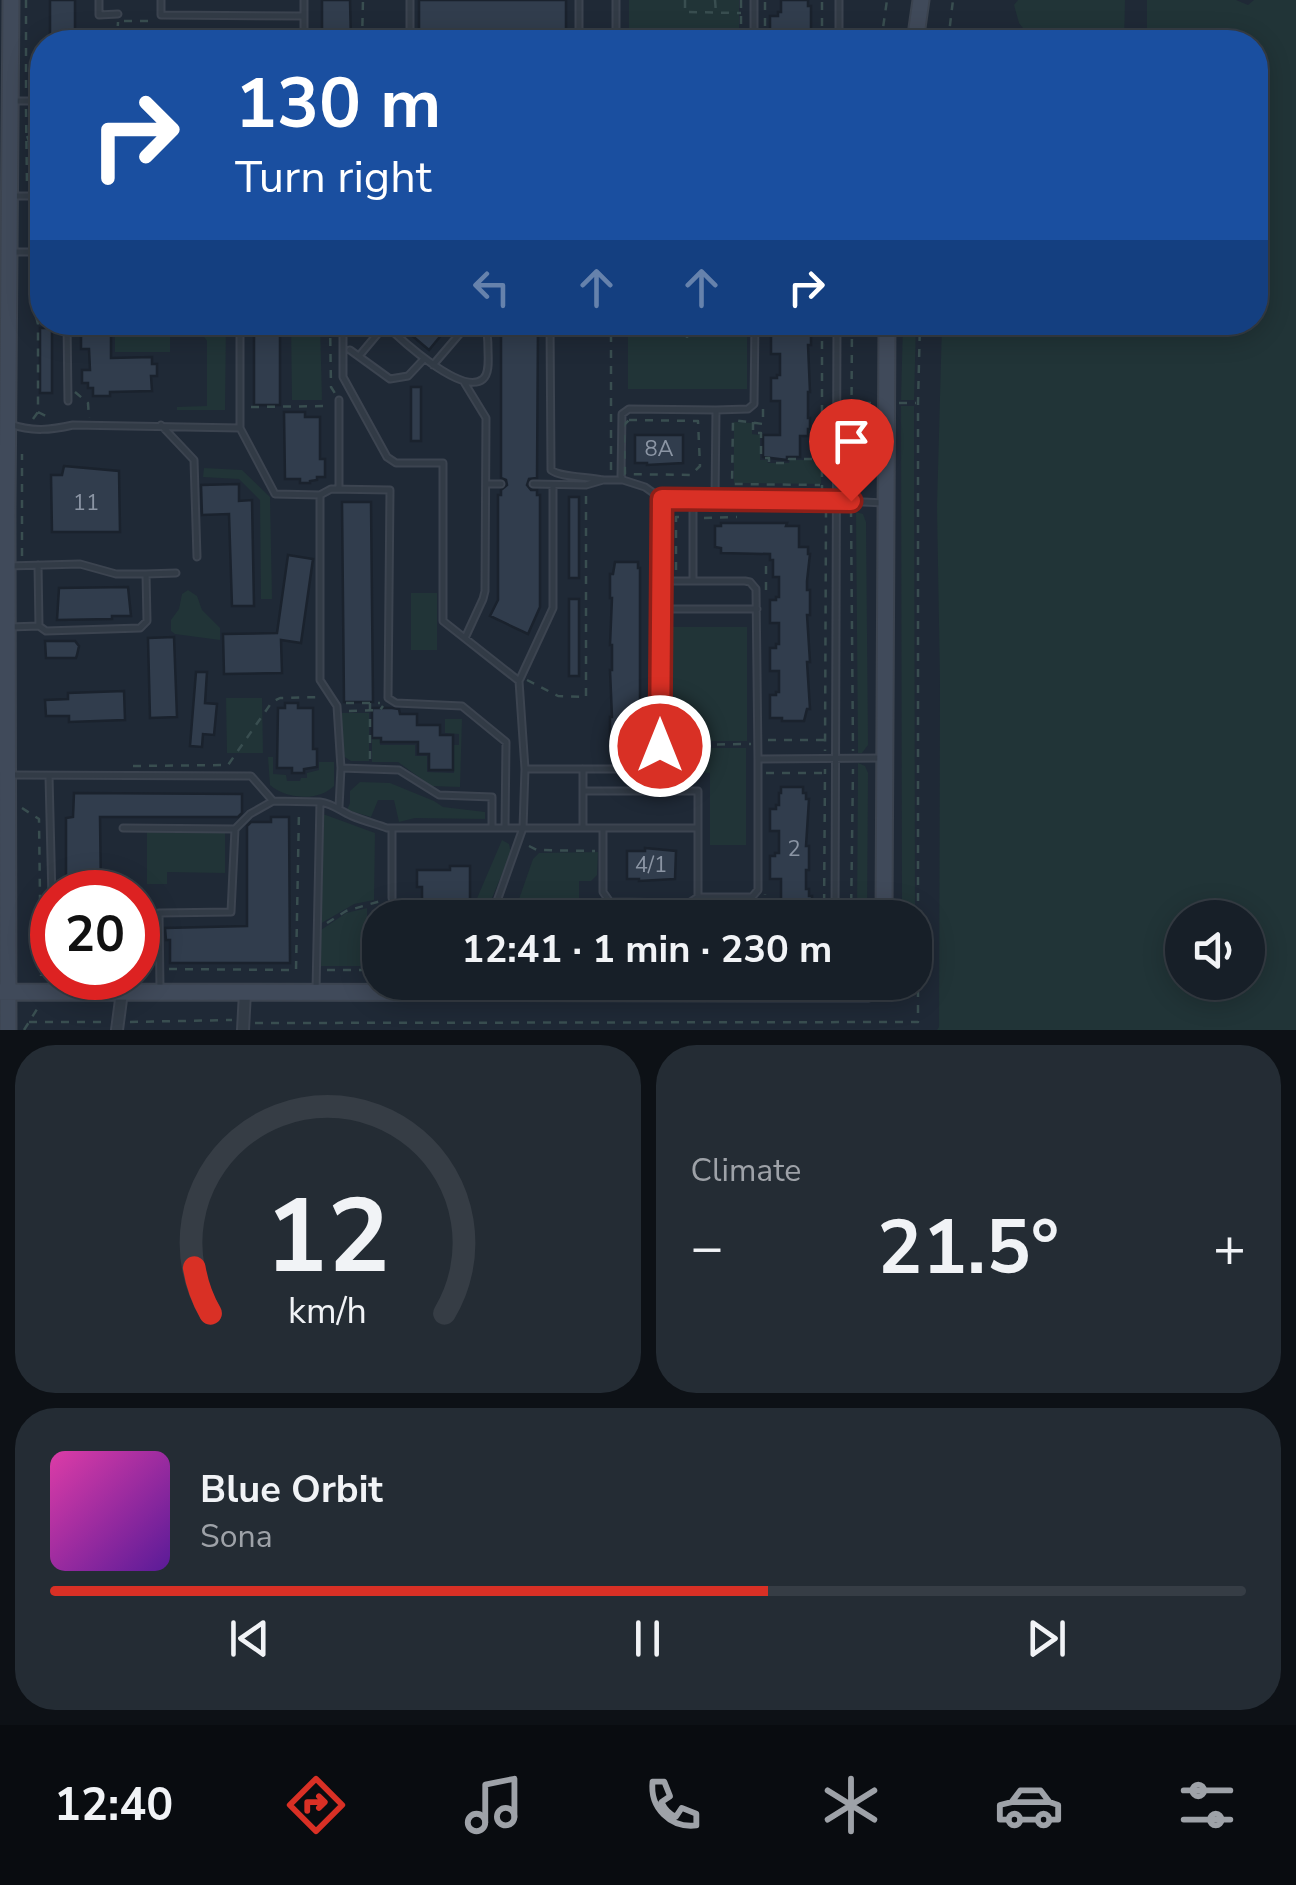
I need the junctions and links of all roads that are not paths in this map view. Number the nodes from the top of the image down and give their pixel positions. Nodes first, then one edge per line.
1 (11, 0) edge
2 (98, 0) edge
3 (160, 0) edge
4 (304, 0) edge
5 (410, 0) edge
6 (580, 0) edge
7 (616, 0) edge
8 (754, 0) edge
9 (840, 0) edge
10 (920, 0) edge
11 (304, 16) junction
12 (118, 17) road end
13 (304, 30) edge
14 (410, 30) edge
15 (580, 30) edge
16 (616, 30) edge
17 (754, 30) edge
18 (840, 30) edge
19 (916, 30) edge
20 (11, 101) junction
21 (30, 101) edge
22 (6, 144) edge
23 (18, 196) junction
24 (30, 196) edge
25 (10, 252) junction
26 (30, 252) edge
27 (67, 335) edge
28 (240, 335) edge
29 (343, 335) edge
30 (375, 335) edge
31 (397, 335) edge
32 (459, 335) edge
33 (488, 335) edge
34 (550, 335) edge
35 (756, 335) edge
36 (838, 335) edge
37 (887, 335) edge
38 (350, 350) dead end
39 (358, 356) junction
40 (425, 358) junction
41 (433, 366) junction
42 (464, 382) junction
43 (4, 389) edge
44 (68, 400) dead end
45 (339, 403) road end
46 (716, 410) junction
47 (7, 423) junction
48 (161, 425) junction
49 (240, 428) junction
50 (603, 480) junction
51 (623, 480) junction
52 (486, 484) junction
53 (500, 484) dead end
54 (533, 484) dead end
55 (553, 485) junction
56 (340, 490) junction
57 (320, 495) junction
58 (662, 499) junction
59 (692, 499) junction
60 (716, 499) junction
61 (837, 500) junction
62 (885, 503) junction
63 (3, 510) edge
64 (196, 557) dead end
65 (38, 565) junction
66 (7, 566) junction
67 (176, 573) dead end
68 (146, 574) junction
69 (661, 581) junction
70 (692, 581) junction
71 (661, 609) junction
72 (757, 609) junction
73 (39, 626) junction
74 (7, 627) junction
75 (465, 638) junction
76 (520, 679) junction
77 (835, 758) junction
78 (884, 758) junction
79 (758, 759) junction
80 (342, 768) junction
81 (583, 768) junction
82 (524, 769) junction
83 (49, 776) junction
84 (5, 782) edge
85 (583, 791) junction
86 (273, 801) junction
87 (320, 802) junction
88 (339, 807) junction
89 (123, 828) dead end
90 (392, 828) junction
91 (492, 828) junction
92 (505, 828) junction
93 (523, 828) junction
94 (583, 828) junction
95 (603, 828) junction
96 (698, 828) junction
97 (235, 829) junction
98 (51, 870) edge
99 (698, 897) junction
100 (392, 898) road end
101 (497, 900) edge
102 (611, 900) edge
103 (694, 900) edge
104 (835, 900) edge
105 (884, 900) edge
106 (160, 913) edge
107 (4, 923) edge
108 (362, 990) edge
109 (30, 991) edge
110 (4, 992) edge
111 (160, 992) edge
112 (245, 992) junction
113 (316, 992) junction
114 (121, 1000) edge
115 (117, 1026) edge
116 (243, 1026) edge
117 (8, 1030) edge

1 - 20 main road
2 - 12 lane
3 - 11 lane
4 - 11 lane
5 - 14 lane
6 - 15 lane
7 - 16 lane
8 - 17 lane
9 - 18 lane
10 - 19 main road
11 - 13 lane
20 - 21 lane
20 - 22 main road
22 - 23 main road
23 - 24 lane
23 - 25 main road
25 - 26 lane
25 - 43 main road
27 - 44 lane
28 - 49 lane
29 - 75 lane
30 - 39 lane
31 - 40 lane
32 - 41 lane
33 - 42 lane
34 - 50 lane
35 - 46 lane
36 - 61 lane
37 - 62 main road
38 - 39 lane
39 - 40 lane
40 - 41 lane
41 - 42 lane
42 - 52 lane
43 - 47 main road
45 - 56 lane
46 - 51 lane
46 - 60 lane
47 - 48 lane
47 - 63 main road
48 - 49 lane
48 - 64 lane
49 - 57 lane
50 - 51 lane
50 - 55 lane
51 - 58 lane
52 - 53 lane
52 - 75 lane
54 - 55 lane
55 - 76 lane
56 - 57 lane
56 - 92 lane
57 - 80 lane
58 - 59 lane
58 - 69 lane
59 - 60 lane
59 - 70 lane
60 - 61 lane
61 - 62 lane
61 - 77 lane
62 - 78 main road
63 - 66 main road
65 - 66 lane
65 - 68 lane
65 - 73 lane
66 - 74 main road
67 - 68 lane
68 - 73 lane
69 - 70 lane
69 - 71 lane
70 - 72 lane
71 - 72 lane
71 - 81 lane
72 - 79 lane
73 - 74 lane
74 - 84 main road
75 - 76 lane
76 - 82 lane
77 - 78 lane
77 - 79 lane
77 - 104 lane
78 - 105 main road
79 - 99 lane
80 - 88 lane
80 - 91 lane
81 - 82 lane
81 - 85 lane
82 - 93 lane
83 - 84 lane
83 - 86 lane
83 - 98 lane
84 - 107 main road
85 - 94 lane
85 - 96 lane
86 - 87 lane
86 - 97 lane
87 - 88 lane
87 - 113 lane
88 - 90 lane
89 - 97 lane
90 - 91 lane
90 - 100 lane
91 - 92 lane
92 - 93 lane
93 - 94 lane
93 - 101 lane
94 - 95 lane
95 - 96 lane
95 - 102 lane
96 - 99 lane
97 - 106 lane
99 - 103 lane
107 - 110 main road
108 - 113 main road
109 - 110 main road
110 - 117 main road
111 - 112 main road
112 - 113 main road
112 - 116 street
114 - 115 street

